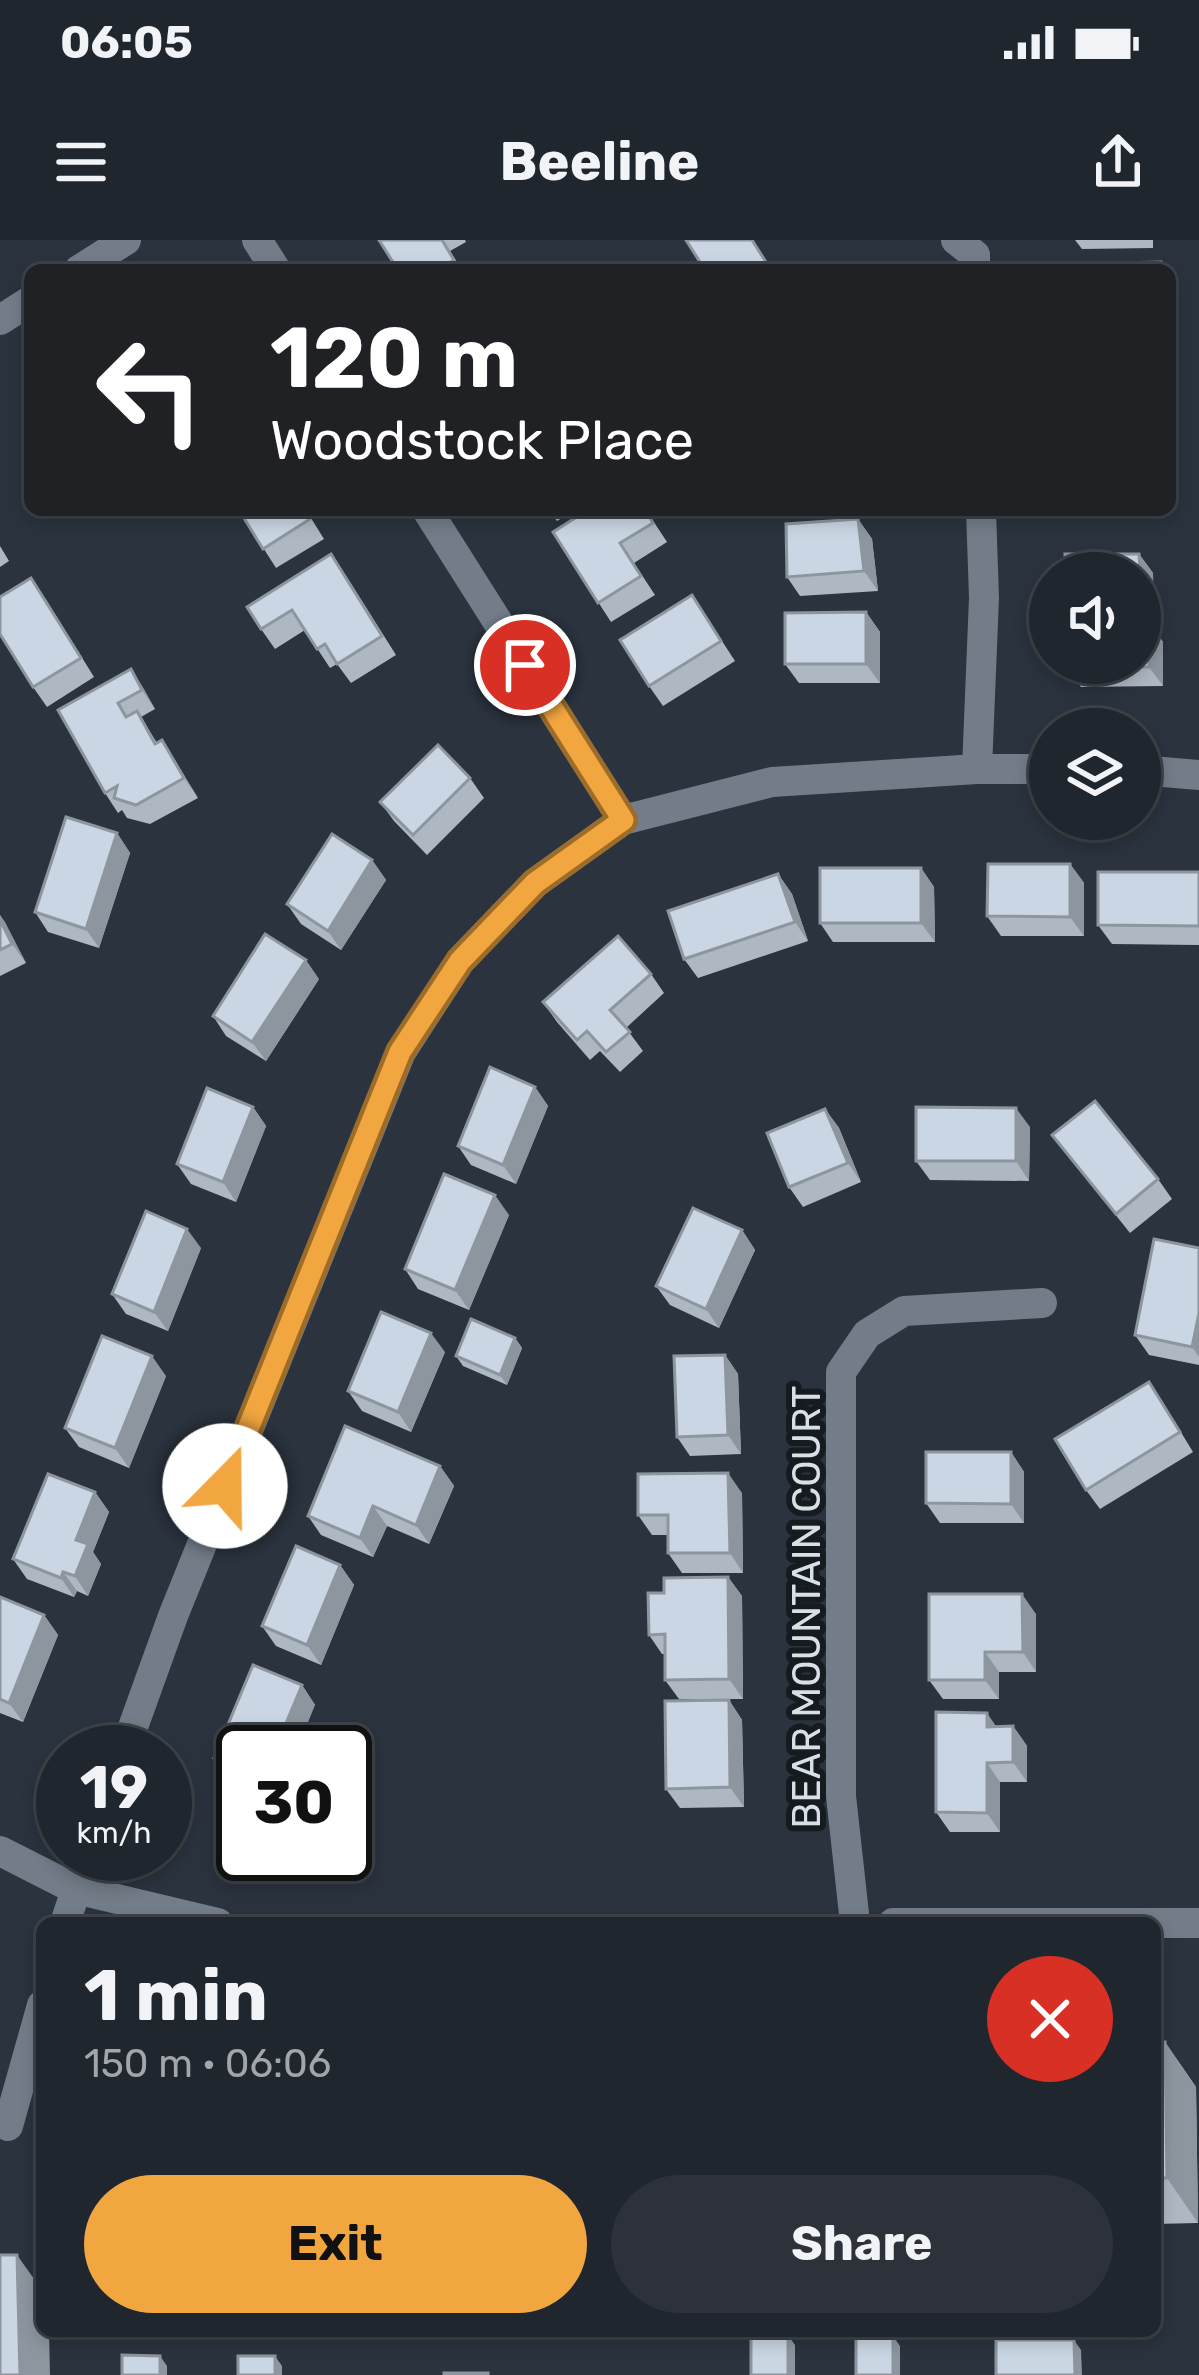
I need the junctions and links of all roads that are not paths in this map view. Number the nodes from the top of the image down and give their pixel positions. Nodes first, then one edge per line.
1 (126, 240) edge
2 (956, 240) edge
3 (88, 264) edge
4 (975, 264) edge
5 (432, 516) edge
6 (981, 516) edge
7 (977, 769) junction
8 (1029, 770) edge
9 (1161, 772) edge
10 (1199, 775) edge
11 (623, 820) junction
12 (1042, 1304) dead end
13 (134, 1725) edge
14 (0, 1851) edge
15 (78, 1881) edge
16 (75, 1889) junction
17 (67, 1917) edge
18 (193, 1917) edge
19 (854, 1917) edge
20 (1161, 1923) edge
21 (1199, 1923) edge
22 (36, 2026) edge
23 (8, 2126) dead end

1 - 3 street
2 - 4 street
5 - 11 street
6 - 7 street
7 - 8 street
7 - 11 street
9 - 10 street
11 - 13 street
12 - 19 street, BEAR MOUNTAIN COURT
14 - 16 street
15 - 16 street
16 - 17 street
16 - 18 street
20 - 21 street
22 - 23 street

